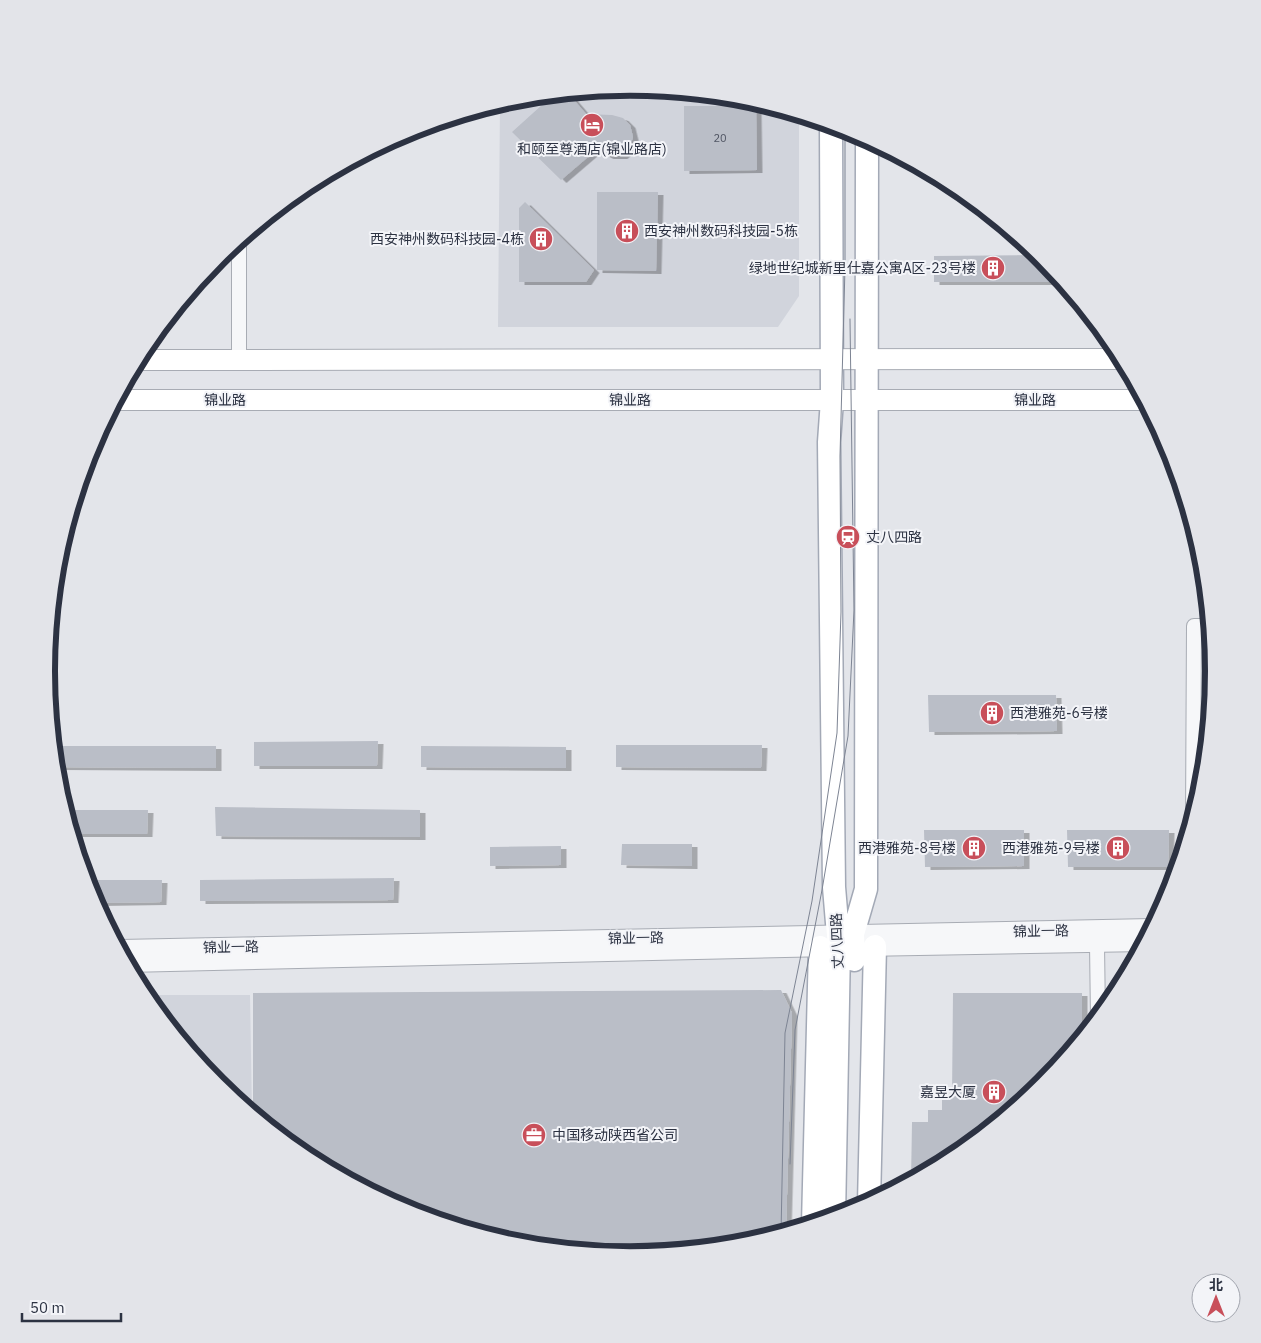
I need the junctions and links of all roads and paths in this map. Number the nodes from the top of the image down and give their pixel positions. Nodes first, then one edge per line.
1 (831, 133) edge
2 (866, 147) edge
3 (239, 251) edge
4 (831, 359) junction
5 (866, 359) junction
6 (1113, 359) edge
7 (147, 360) edge
8 (239, 360) junction
9 (123, 400) edge
10 (832, 400) junction
11 (866, 400) junction
12 (1138, 400) edge
13 (1204, 626) edge
14 (1193, 791) edge
15 (1146, 928) edge
16 (1138, 942) edge
17 (847, 943) junction
18 (1097, 944) junction
19 (127, 949) edge
20 (134, 963) edge
21 (1098, 1007) edge
22 (844, 1040) junction
23 (868, 1195) edge
24 (848, 1204) edge
25 (835, 1209) edge
26 (814, 1216) edge

1 - 4 main road, 丈八四路
2 - 5 main road, 丈八四路
3 - 8 street
4 - 5 main road
4 - 8 main road
4 - 10 main road, 丈八四路
5 - 6 main road
5 - 11 main road, 丈八四路
7 - 8 main road
9 - 10 main road, 锦业路
10 - 11 main road, 锦业路
10 - 17 main road, 丈八四路
11 - 12 main road, 锦业路
11 - 17 main road, 丈八四路
13 - 14 street
15 - 17 street, 锦业一路
16 - 18 street, 锦业一路
17 - 18 street, 锦业一路
17 - 19 street, 锦业一路
17 - 20 street, 锦业一路
17 - 22 main road, 丈八四路
17 - 23 main road
17 - 26 main road
18 - 21 street
22 - 24 main road, 丈八四路
22 - 25 main road, 丈八四路

